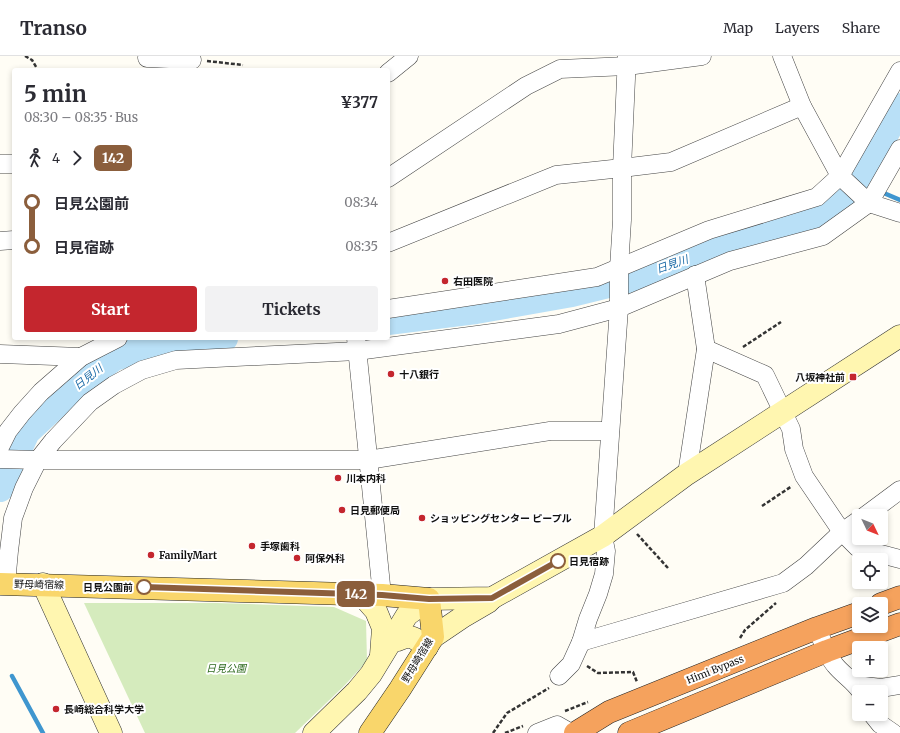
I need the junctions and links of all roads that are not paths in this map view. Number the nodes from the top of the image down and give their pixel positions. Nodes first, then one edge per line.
1 (702, 56) edge
2 (782, 56) edge
3 (187, 58) edge
4 (404, 58) edge
5 (147, 61) edge
6 (627, 61) edge
7 (390, 71) edge
8 (900, 71) edge
9 (802, 106) junction
10 (900, 149) edge
11 (0, 164) edge
12 (12, 164) edge
13 (622, 168) junction
14 (840, 176) junction
15 (390, 177) edge
16 (870, 201) junction
17 (900, 213) edge
18 (12, 240) edge
19 (0, 241) edge
20 (390, 242) edge
21 (619, 268) junction
22 (694, 275) junction
23 (619, 308) junction
24 (390, 309) edge
25 (900, 336) edge
26 (114, 340) edge
27 (357, 344) edge
28 (706, 349) junction
29 (0, 354) edge
30 (80, 357) junction
31 (783, 411) junction
32 (610, 430) junction
33 (0, 447) edge
34 (0, 459) edge
35 (38, 460) junction
36 (368, 460) junction
37 (687, 474) junction
38 (900, 490) edge
39 (874, 509) edge
40 (852, 525) edge
41 (842, 532) junction
42 (602, 536) junction
43 (900, 560) edge
44 (3, 584) edge
45 (43, 584) junction
46 (371, 595) junction
47 (900, 597) edge
48 (492, 598) junction
49 (429, 599) junction
50 (888, 601) edge
51 (852, 616) edge
52 (900, 624) edge
53 (817, 628) junction
54 (394, 636) junction
55 (430, 642) junction
56 (581, 642) junction
57 (827, 651) junction
58 (381, 657) junction
59 (559, 676) road end
60 (856, 685) edge
61 (900, 685) edge
62 (888, 687) edge
63 (878, 721) edge
64 (112, 733) edge
65 (314, 733) edge
66 (370, 733) edge
67 (537, 733) edge
68 (571, 733) edge
69 (575, 733) edge
70 (628, 733) edge
71 (893, 733) edge

1 - 6 street
2 - 9 street
3 - 5 street
4 - 7 street
6 - 13 street
6 - 15 street
8 - 14 street
9 - 13 street
9 - 14 street
10 - 16 street
11 - 12 street
13 - 20 street
13 - 21 street
14 - 16 street
14 - 21 street
16 - 17 street
16 - 22 street
18 - 19 street
21 - 23 street
21 - 24 street
22 - 23 street
22 - 28 street
23 - 27 street
23 - 32 street
25 - 31 street
26 - 30 street
27 - 35 street
27 - 36 street
28 - 31 street
28 - 37 street
29 - 30 street
30 - 33 street
31 - 37 street
31 - 41 street
32 - 36 street
32 - 42 street
34 - 35 street
35 - 36 street
35 - 44 street
36 - 46 street
37 - 42 street
38 - 39 street
40 - 41 street
41 - 43 street
41 - 56 street
42 - 48 street
42 - 56 street
44 - 45 main road, 野母崎宿線
45 - 46 main road, 野母崎宿線
45 - 64 street
46 - 49 main road, 野母崎宿線
46 - 58 street
47 - 50 highway
48 - 49 street
48 - 55 street
49 - 54 street
49 - 55 main road, 野母崎宿線
51 - 53 highway, Himi Bypass
52 - 57 highway
53 - 57 street
53 - 69 highway, Himi Bypass
54 - 55 street
54 - 58 street
55 - 66 main road, 野母崎宿線
56 - 59 street
57 - 60 street
57 - 70 highway
58 - 65 street
61 - 62 street
63 - 71 street
67 - 68 street

